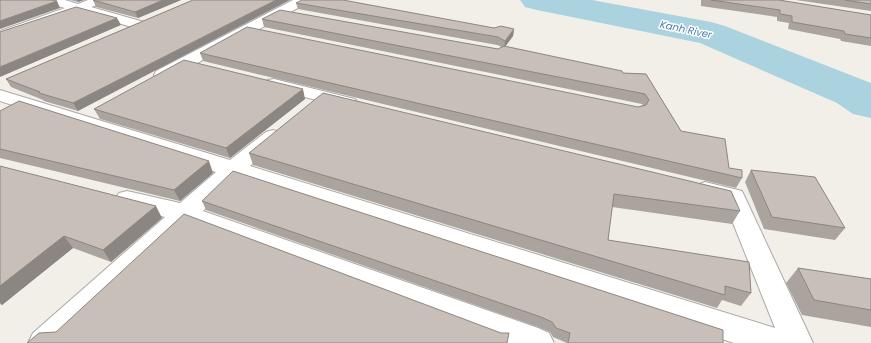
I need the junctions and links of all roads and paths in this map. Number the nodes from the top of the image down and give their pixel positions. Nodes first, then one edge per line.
1 (51, 0) edge
2 (100, 0) edge
3 (303, 0) edge
4 (78, 8) junction
5 (279, 12) junction
6 (303, 16) edge
7 (153, 18) edge
8 (139, 25) junction
9 (247, 29) junction
10 (117, 34) edge
11 (270, 34) edge
12 (0, 36) edge
13 (185, 63) junction
14 (208, 68) edge
15 (253, 79) edge
16 (150, 82) edge
17 (4, 93) edge
18 (322, 96) junction
19 (367, 107) edge
20 (101, 109) edge
21 (80, 120) junction
22 (233, 169) junction
23 (688, 186) edge
24 (107, 194) edge
25 (184, 214) junction
26 (735, 336) edge
27 (44, 343) edge
28 (538, 343) edge
29 (778, 343) edge
30 (796, 343) edge

1 - 4 street
2 - 4 street
3 - 5 street
4 - 8 street
4 - 12 street
5 - 6 street
5 - 9 street
7 - 8 street
8 - 10 street
9 - 11 street
9 - 13 street
13 - 14 street
13 - 16 street
15 - 18 street
17 - 21 street
18 - 19 street
18 - 22 street
20 - 21 street
21 - 22 street
22 - 25 street
22 - 26 street
23 - 30 street
24 - 25 street
25 - 27 street
25 - 28 street
26 - 29 street

